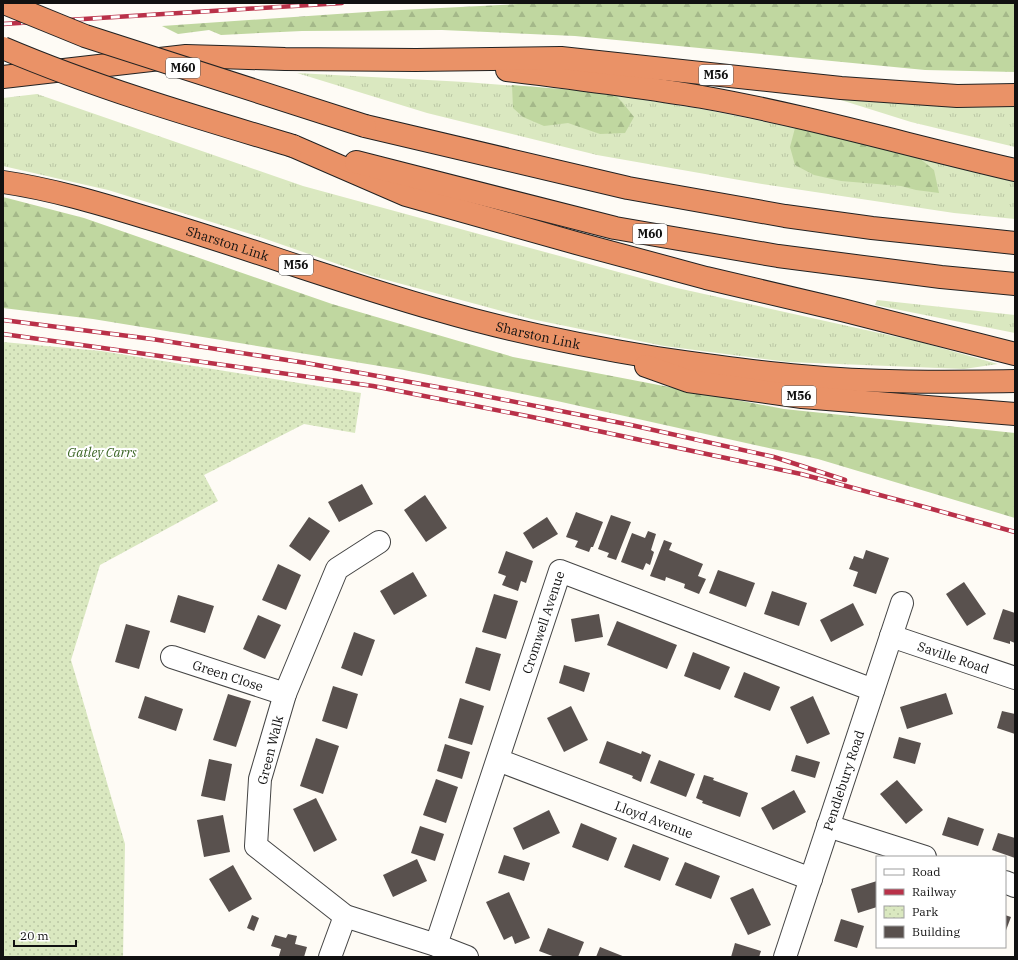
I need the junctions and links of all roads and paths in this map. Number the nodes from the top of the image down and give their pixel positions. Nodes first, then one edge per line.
1 (4, 3) edge
2 (3, 48) edge
3 (416, 60) junction
4 (3, 77) edge
5 (1015, 95) edge
6 (293, 146) junction
7 (1015, 170) edge
8 (3, 182) edge
9 (1015, 243) edge
10 (1015, 284) edge
11 (590, 347) junction
12 (1015, 354) edge
13 (1015, 381) edge
14 (1015, 414) edge
15 (379, 542) dead end
16 (902, 603) dead end
17 (891, 636) junction
18 (172, 657) dead end
19 (1015, 678) edge
20 (873, 690) junction
21 (285, 694) junction
22 (498, 760) junction
23 (828, 826) junction
24 (922, 856) edge
25 (811, 879) junction
26 (345, 916) junction
27 (436, 945) junction
28 (330, 957) edge
29 (467, 957) edge
30 (785, 957) edge

1 - 9 highway, M60, bridge
2 - 6 highway, M60, bridge
3 - 4 highway, M56
3 - 5 highway, M56
3 - 7 highway
6 - 10 highway, M60
6 - 12 highway, M60
8 - 11 highway, Sharston Link / M56
11 - 13 highway, M56
11 - 14 highway, M56
15 - 21 street, Green Walk
16 - 17 street, Pendlebury Road
17 - 19 street, Saville Road
17 - 20 street, Pendlebury Road
18 - 21 street, Green Close
20 - 22 street, Cromwell Avenue
20 - 23 street, Pendlebury Road
21 - 26 street, Green Walk
22 - 25 street, Lloyd Avenue
22 - 27 street, Cromwell Avenue
23 - 24 street
23 - 25 street, Pendlebury Road
25 - 30 street, Pendlebury Road
26 - 27 street, Green Walk
26 - 28 street
27 - 29 street, Green Walk

